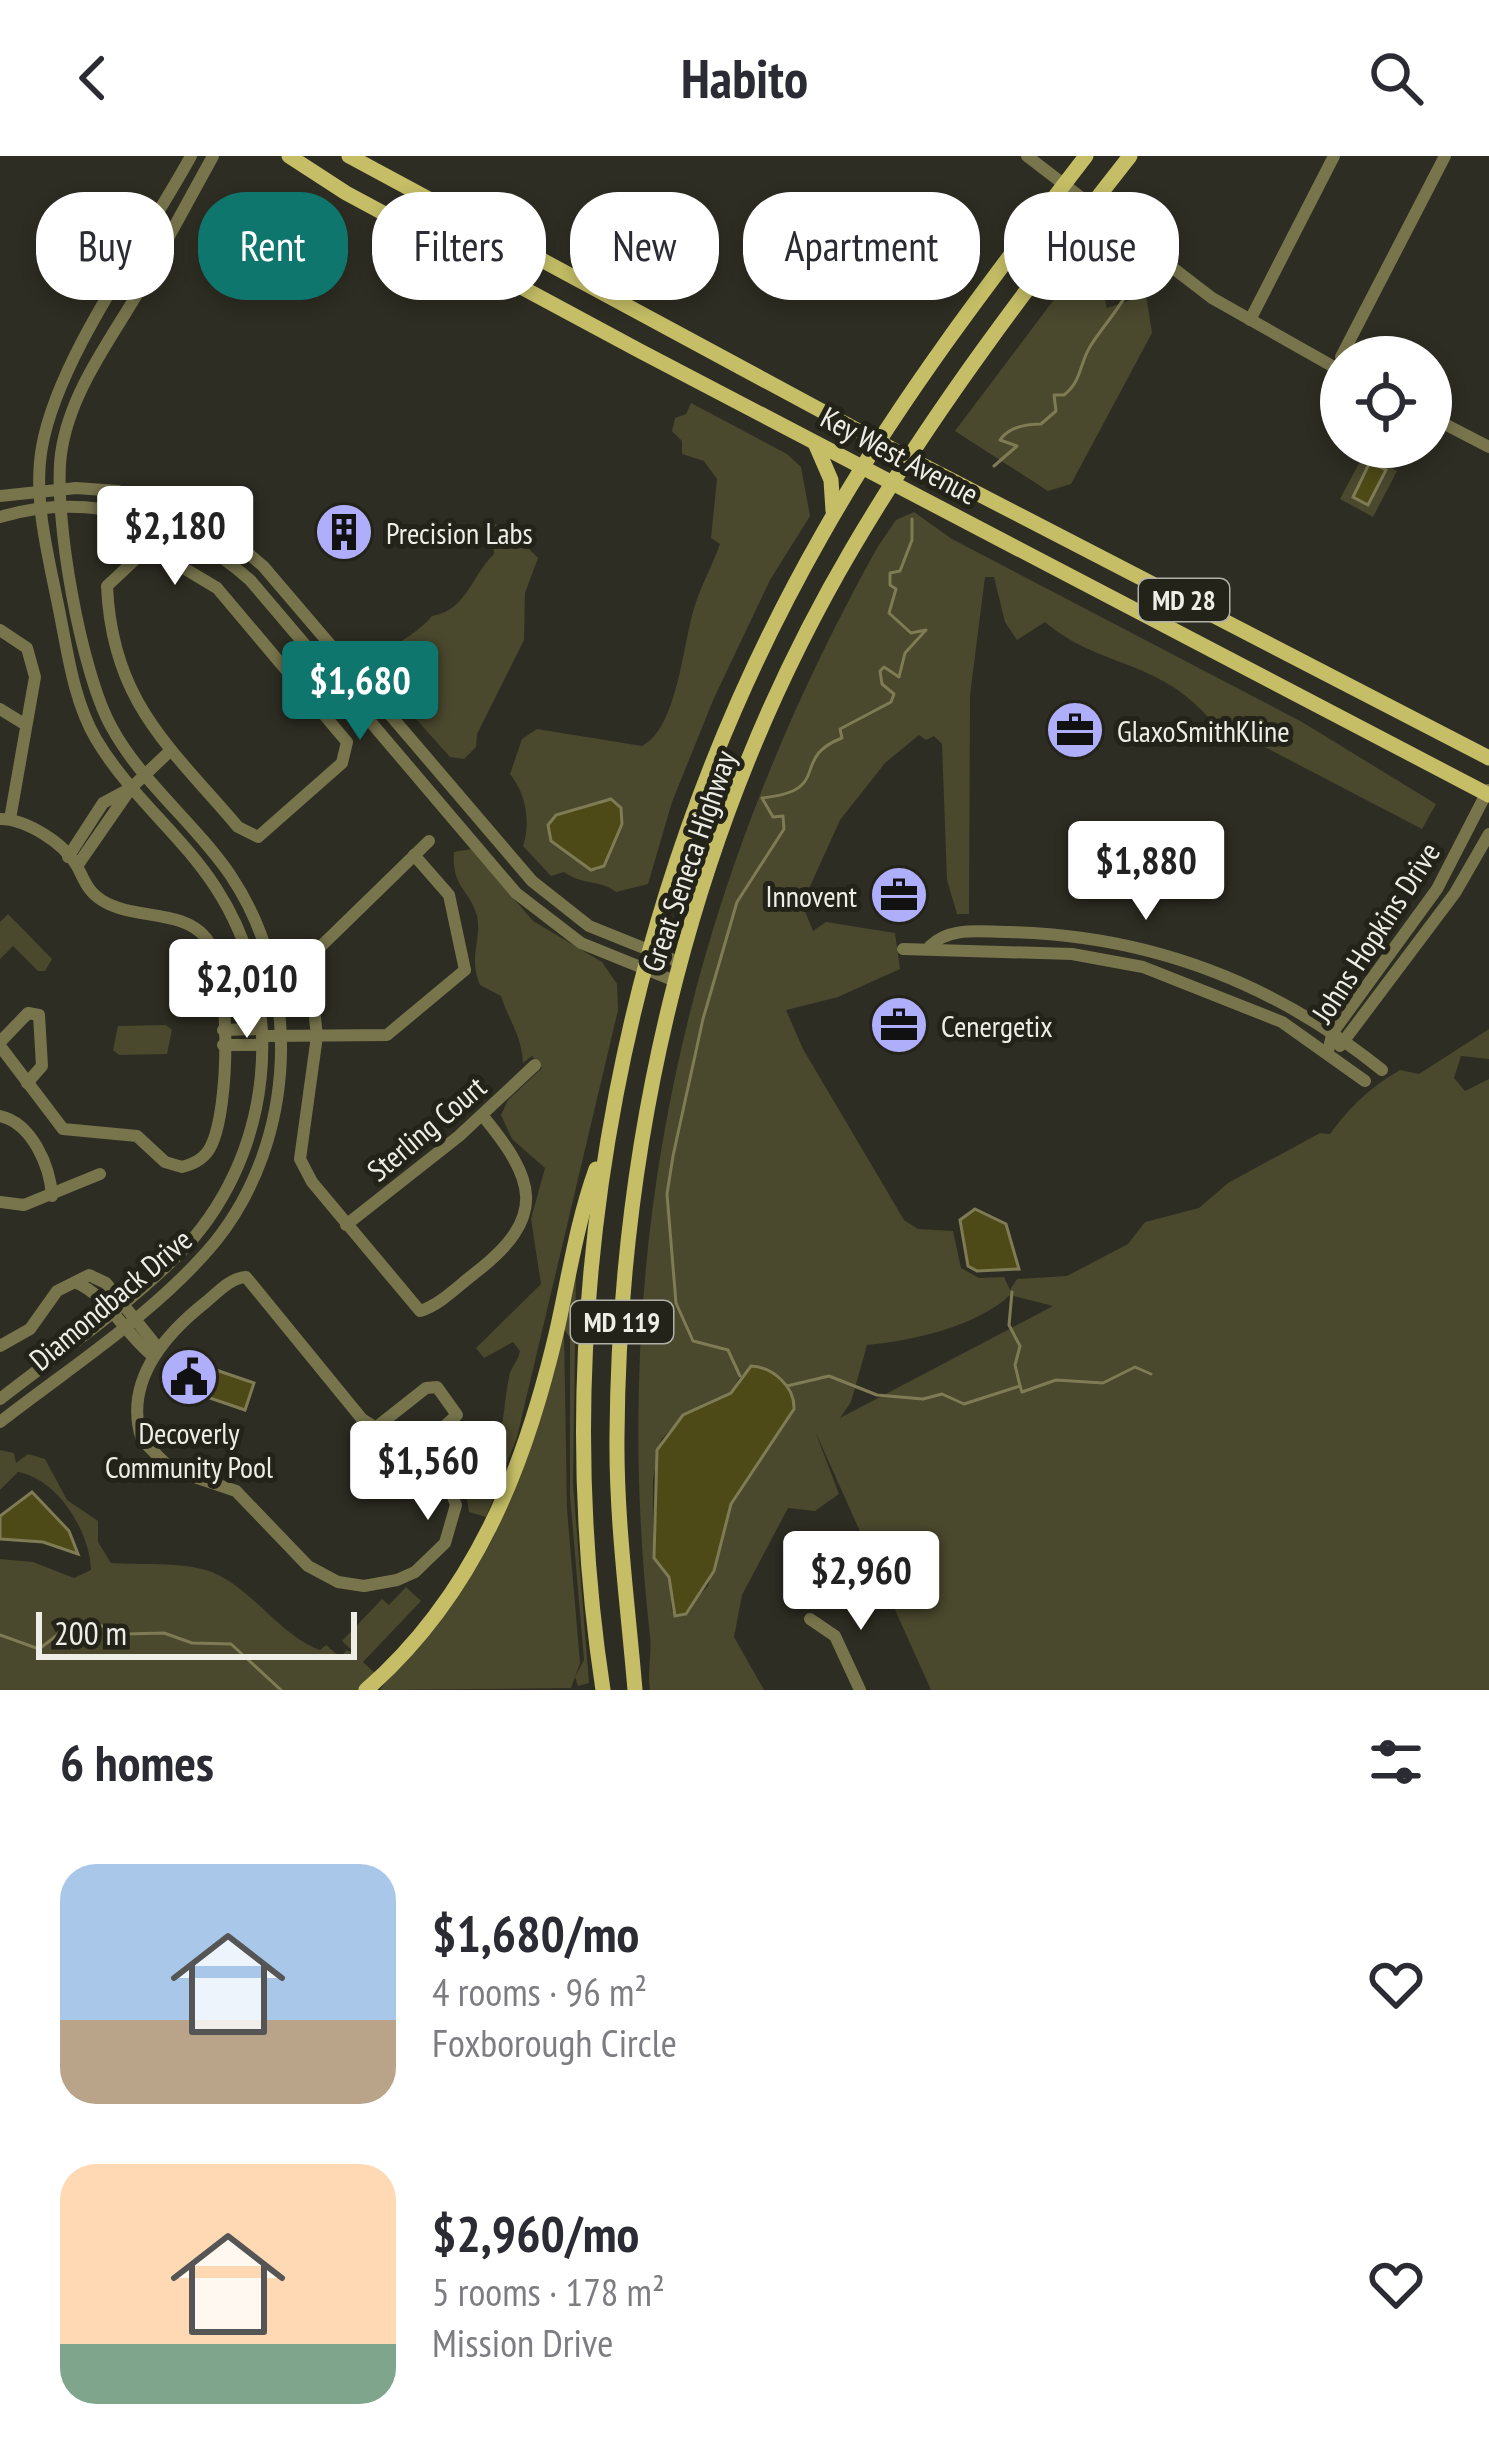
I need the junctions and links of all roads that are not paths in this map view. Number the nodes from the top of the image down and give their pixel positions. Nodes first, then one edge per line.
1 (191, 156) edge
2 (213, 156) edge
3 (290, 156) edge
4 (349, 156) edge
5 (1027, 156) edge
6 (1086, 156) edge
7 (1130, 156) edge
8 (1334, 156) edge
9 (1445, 156) edge
10 (1064, 185) junction
11 (1072, 192) edge
12 (1102, 192) edge
13 (1179, 270) edge
14 (1022, 300) edge
15 (1250, 320) junction
16 (1354, 336) edge
17 (1320, 354) edge
18 (1452, 428) edge
19 (813, 440) junction
20 (879, 442) junction
21 (1489, 447) edge
22 (907, 457) junction
23 (864, 467) junction
24 (892, 483) junction
25 (59, 489) junction
26 (40, 490) junction
27 (0, 496) edge
28 (59, 509) junction
29 (40, 511) junction
30 (833, 515) junction
31 (0, 517) edge
32 (0, 630) edge
33 (0, 709) edge
34 (26, 725) junction
35 (171, 750) junction
36 (1489, 758) edge
37 (145, 773) junction
38 (131, 788) junction
39 (1488, 792) edge
40 (5, 819) edge
41 (1489, 834) edge
42 (429, 842) dead end
43 (414, 855) junction
44 (72, 861) junction
45 (930, 946) junction
46 (903, 949) dead end
47 (649, 962) junction
48 (681, 962) junction
49 (675, 981) junction
50 (223, 1030) junction
51 (1333, 1031) junction
52 (266, 1036) junction
53 (283, 1036) junction
54 (317, 1036) junction
55 (1348, 1043) junction
56 (0, 1044) edge
57 (223, 1045) junction
58 (1328, 1051) junction
59 (535, 1065) dead end
60 (1382, 1070) dead end
61 (1365, 1081) dead end
62 (27, 1083) junction
63 (482, 1114) junction
64 (0, 1116) edge
65 (608, 1132) junction
66 (100, 1174) dead end
67 (52, 1196) junction
68 (0, 1202) edge
69 (346, 1225) junction
70 (77, 1282) junction
71 (122, 1303) junction
72 (109, 1312) junction
73 (133, 1317) junction
74 (120, 1327) junction
75 (0, 1346) edge
76 (155, 1352) junction
77 (0, 1399) edge
78 (0, 1422) edge
79 (374, 1429) junction
80 (418, 1450) junction
81 (810, 1619) dead end
82 (635, 1688) edge
83 (366, 1690) edge
84 (606, 1690) edge
85 (860, 1690) edge

1 - 26 street, Diamondback Drive
2 - 25 street, Diamondback Drive
3 - 19 main road, Key West Avenue / MD 28
4 - 20 main road, Key West Avenue / MD 28
5 - 10 street
6 - 10 main road, Great Seneca Highway
7 - 12 main road, Great Seneca Highway
8 - 15 street
9 - 16 street
10 - 11 street
10 - 20 main road, Great Seneca Highway
13 - 15 street
14 - 22 main road, Great Seneca Highway
15 - 17 street
18 - 21 street
19 - 23 main road, Key West Avenue / MD 28
19 - 30 main road
20 - 22 main road, Key West Avenue / MD 28
20 - 23 main road, Great Seneca Highway / MD 119
22 - 24 main road, Great Seneca Highway / MD 119
22 - 36 main road, Key West Avenue / MD 28
23 - 24 main road, Key West Avenue / MD 28
23 - 30 main road, Great Seneca Highway / MD 119
24 - 39 main road, Key West Avenue / MD 28
24 - 48 main road, Great Seneca Highway / MD 119
25 - 26 street
25 - 28 street, Diamondback Drive
25 - 47 street
26 - 27 street
26 - 29 street, Diamondback Drive
28 - 29 street
28 - 37 street, Diamondback Drive
28 - 47 street
29 - 31 street
29 - 38 street, Diamondback Drive
30 - 47 main road, Great Seneca Highway / MD 119
32 - 34 street
33 - 34 street
34 - 40 street
35 - 35 street
35 - 37 street
37 - 38 street
37 - 53 street, Diamondback Drive
38 - 44 street
38 - 52 street, Diamondback Drive
39 - 51 street, Johns Hopkins Drive
40 - 44 street
41 - 55 street, Johns Hopkins Drive
42 - 43 street
43 - 54 street
43 - 54 street
44 - 50 street
45 - 46 street
45 - 51 street
45 - 58 street
47 - 48 street
47 - 49 street
47 - 65 main road, Great Seneca Highway / MD 119
48 - 49 main road, Great Seneca Highway / MD 119
49 - 82 main road, Great Seneca Highway / MD 119
50 - 52 street
50 - 57 street
51 - 55 street
51 - 58 street, Johns Hopkins Drive
52 - 53 street
52 - 57 street
52 - 71 street, Diamondback Drive
53 - 54 street
53 - 73 street, Diamondback Drive
54 - 69 street
55 - 58 street, Johns Hopkins Drive
55 - 60 street
56 - 62 street
56 - 62 street
57 - 62 street
58 - 61 street
59 - 63 street, Sterling Court
63 - 69 street, Sterling Court
63 - 69 street
64 - 67 street
65 - 83 main road
65 - 84 main road, Great Seneca Highway / MD 119
66 - 67 street
67 - 68 street
70 - 71 street
70 - 72 street
70 - 75 street
71 - 72 street, Diamondback Drive
71 - 73 street
72 - 74 street
72 - 77 street, Diamondback Drive
73 - 74 street, Diamondback Drive
73 - 76 street
74 - 76 street
74 - 78 street, Diamondback Drive
76 - 79 street
76 - 80 street
79 - 80 street
79 - 80 street
81 - 85 street
82 - 84 main road

